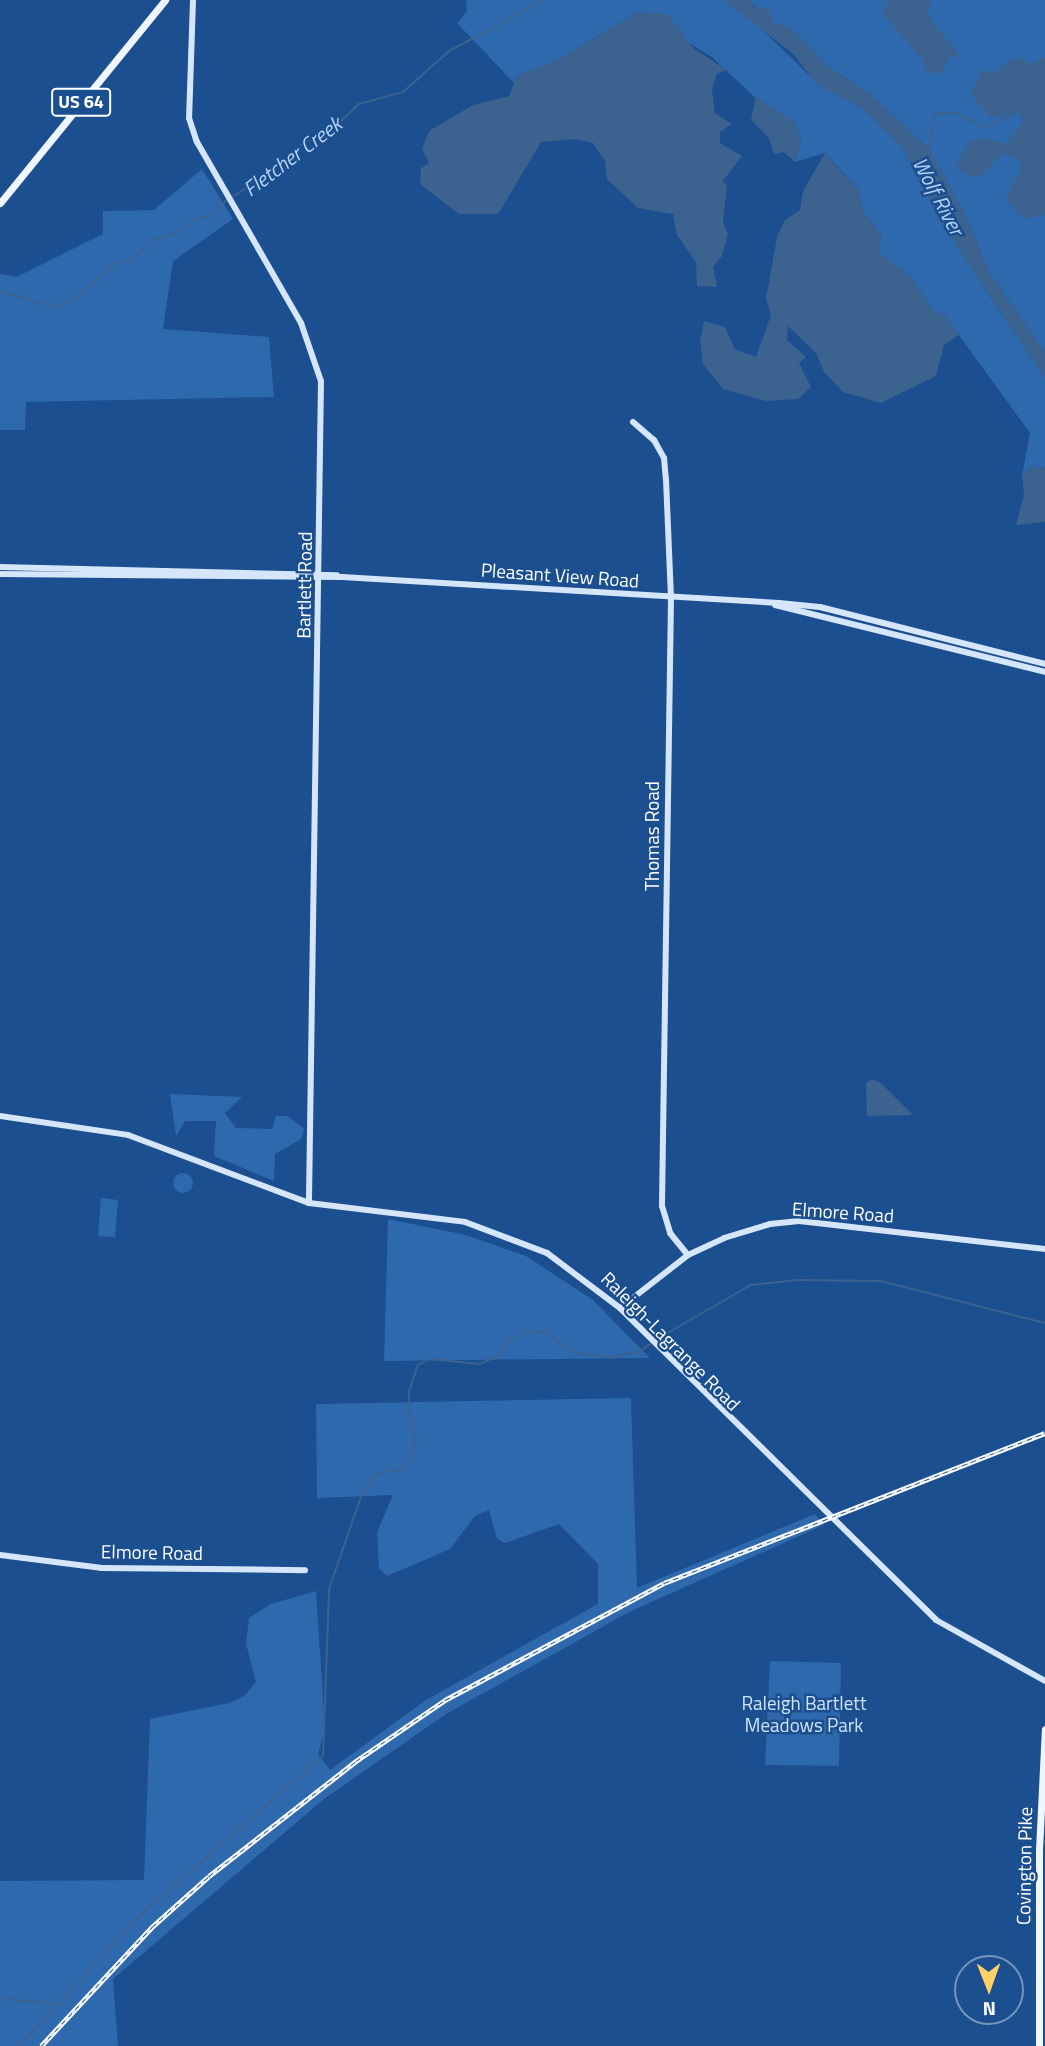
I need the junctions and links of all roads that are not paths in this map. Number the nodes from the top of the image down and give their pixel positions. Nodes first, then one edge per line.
1 (165, 0) edge
2 (193, 0) edge
3 (0, 203) edge
4 (632, 422) dead end
5 (0, 567) edge
6 (0, 574) edge
7 (320, 575) junction
8 (671, 598) junction
9 (914, 634) junction
10 (1045, 664) edge
11 (1045, 672) edge
12 (0, 1116) edge
13 (309, 1203) junction
14 (1045, 1249) edge
15 (688, 1255) junction
16 (620, 1308) junction
17 (0, 1555) edge
18 (305, 1570) dead end
19 (1045, 1681) edge
20 (1045, 1730) edge
21 (1039, 2046) edge

1 - 3 main road, US 64
2 - 7 main road, Bartlett Road
4 - 8 main road, Thomas Road
5 - 7 main road, Pleasant View Road
6 - 7 main road, Pleasant View Road
7 - 8 main road, Pleasant View Road
7 - 13 main road, Bartlett Road
8 - 9 main road, Pleasant View Road
8 - 15 main road, Thomas Road
9 - 10 main road, Pleasant View Road
9 - 11 main road, Pleasant View Road
12 - 13 main road, Raleigh-Lagrange Road
13 - 16 main road, Raleigh-Lagrange Road
14 - 15 main road, Elmore Road
15 - 16 main road, Elmore Road
16 - 19 main road, Raleigh-Lagrange Road
17 - 18 main road, Elmore Road
20 - 21 main road, Covington Pike

